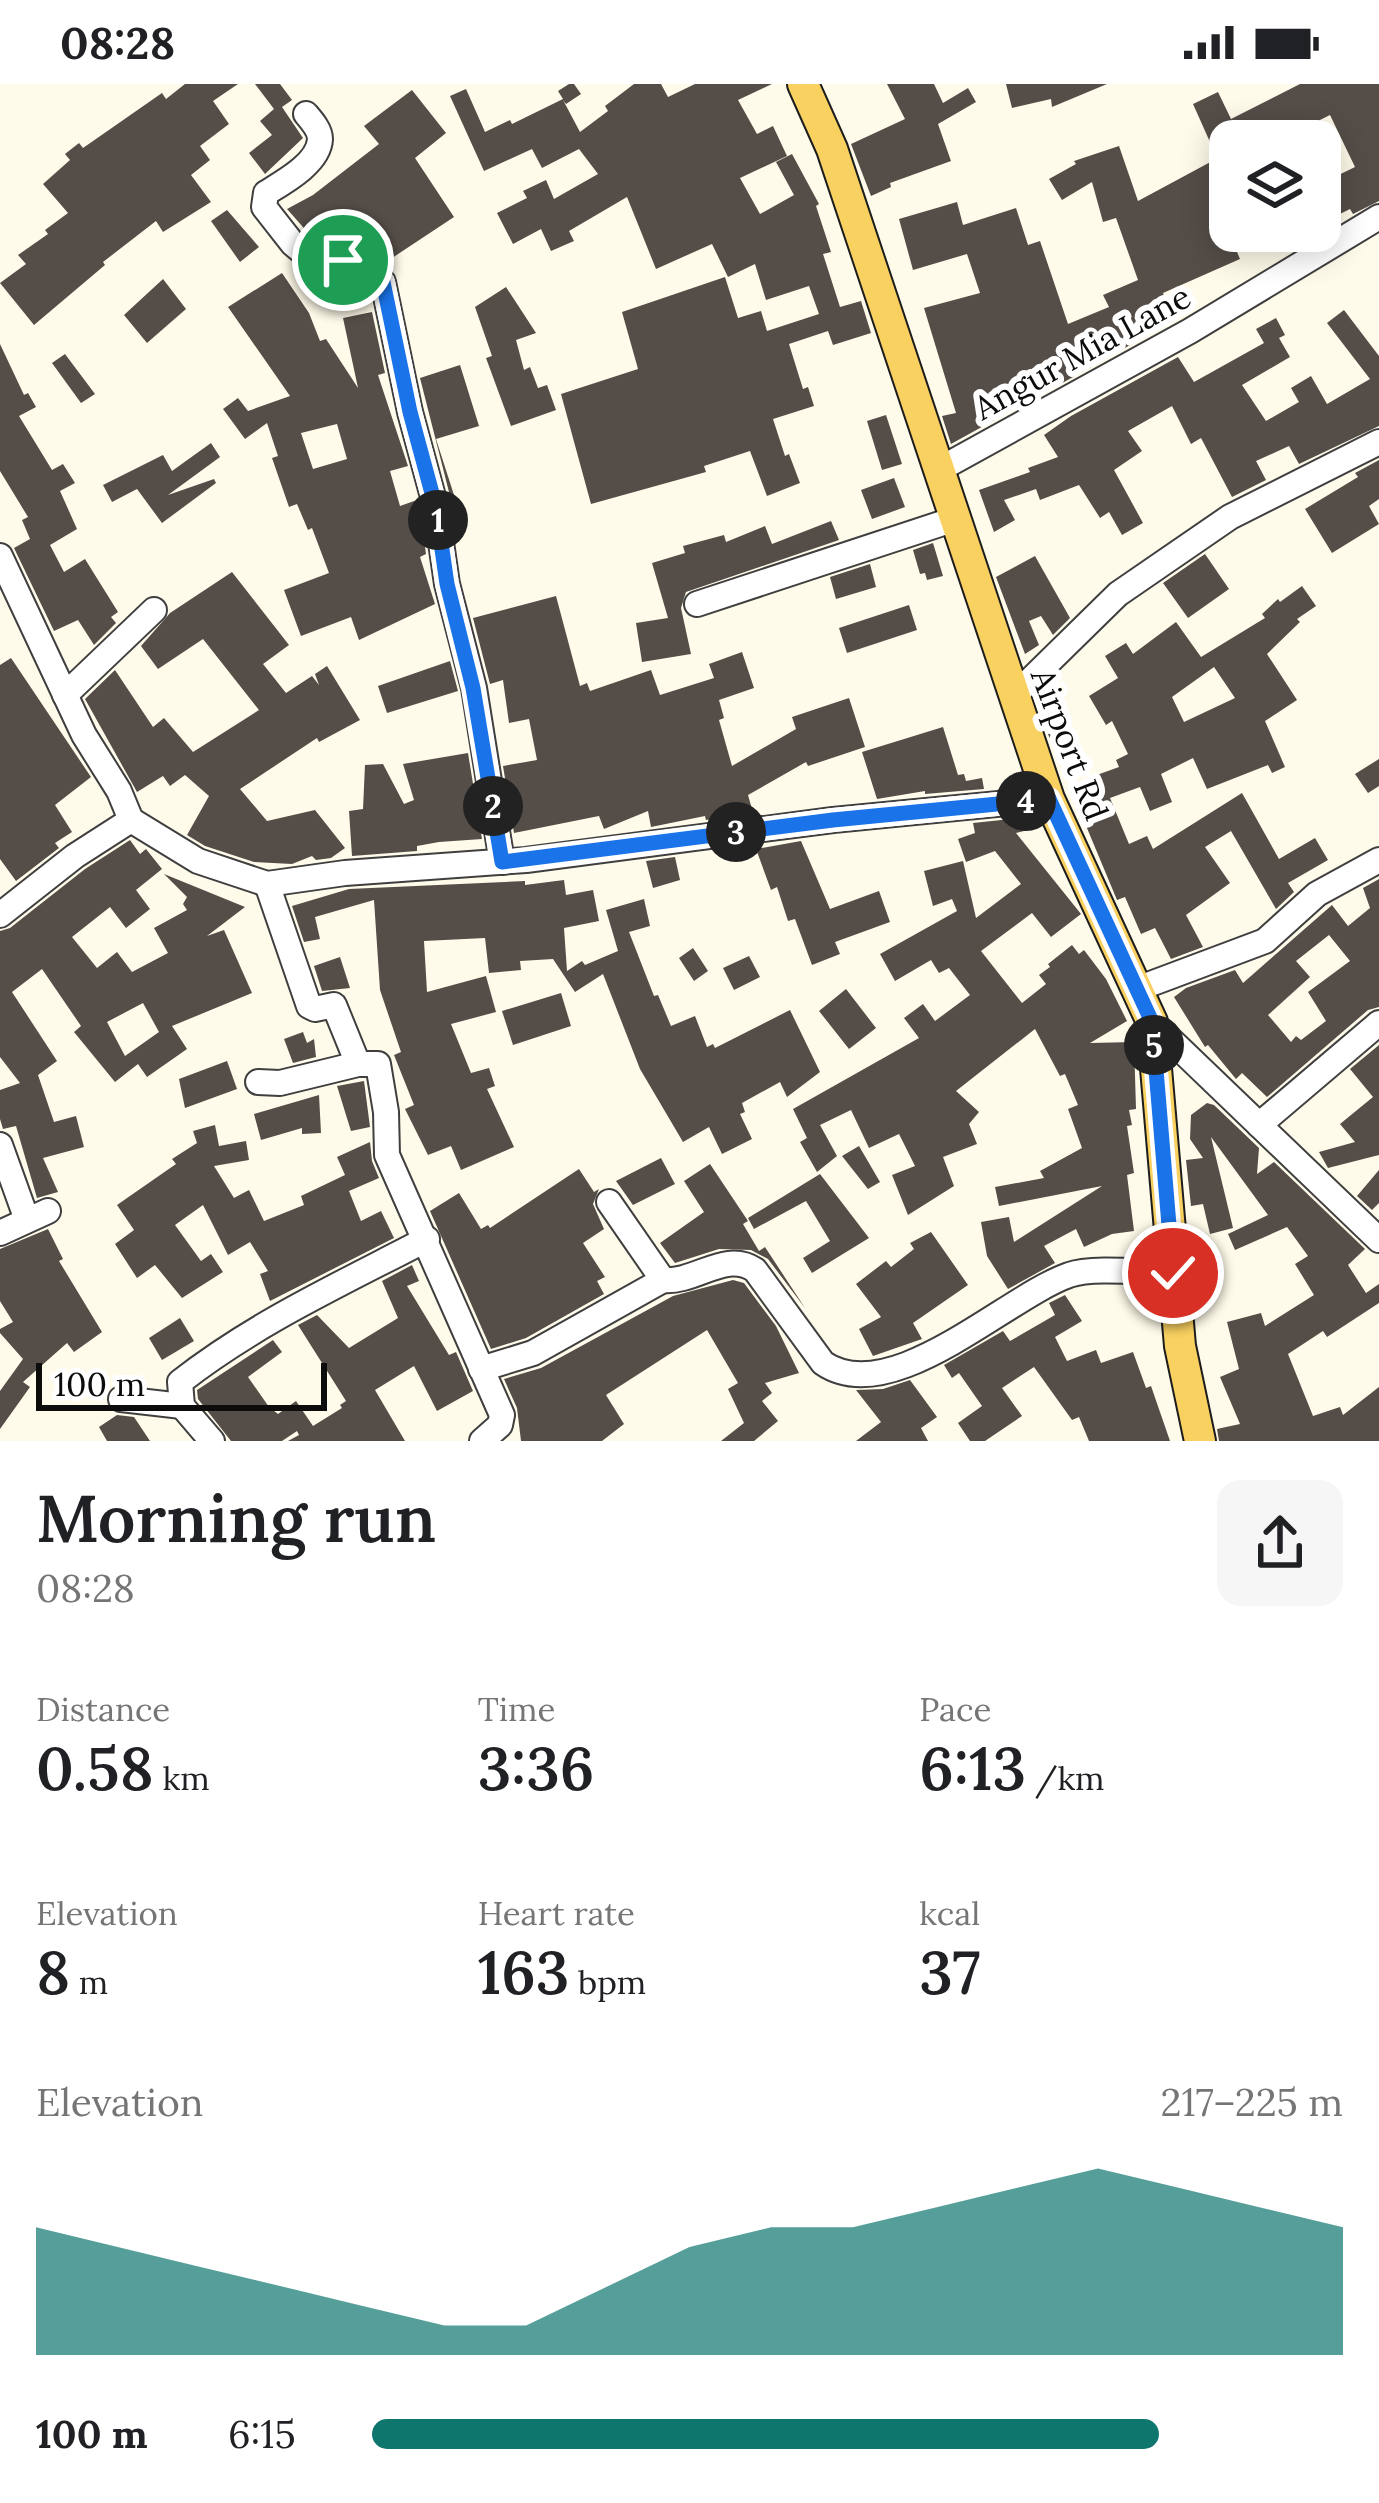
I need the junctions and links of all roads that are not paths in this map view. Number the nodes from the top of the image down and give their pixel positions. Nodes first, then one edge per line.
1 (803, 84) edge
2 (306, 114) dead end
3 (1379, 217) edge
4 (1379, 442) edge
5 (940, 469) junction
6 (955, 519) junction
7 (0, 556) edge
8 (697, 604) dead end
9 (154, 610) dead end
10 (65, 695) junction
11 (1013, 697) junction
12 (1049, 799) junction
13 (131, 820) junction
14 (1379, 860) edge
15 (502, 862) junction
16 (268, 884) junction
17 (0, 915) edge
18 (1137, 989) junction
19 (1152, 1022) junction
20 (1379, 1022) edge
21 (358, 1064) junction
22 (258, 1082) dead end
23 (1259, 1125) junction
24 (0, 1145) edge
25 (609, 1202) dead end
26 (0, 1233) edge
27 (427, 1239) junction
28 (1379, 1240) edge
29 (1173, 1273) junction
30 (663, 1280) junction
31 (481, 1369) junction
32 (121, 1400) dead end
33 (182, 1406) junction
34 (212, 1441) edge
35 (482, 1441) edge
36 (1200, 1441) edge

1 - 5 main road, Airport Rd
2 - 15 street
3 - 5 street, Angur Mia Lane
4 - 11 street
5 - 6 main road, Airport Rd
6 - 8 street
6 - 11 main road, Airport Rd
7 - 10 street
9 - 10 street
10 - 13 street
11 - 12 main road, Airport Rd
12 - 15 street
12 - 18 main road, Airport Rd
13 - 16 street
13 - 17 street
14 - 18 street
15 - 16 street
16 - 21 street
18 - 19 main road, Airport Rd
19 - 23 street
19 - 29 main road, Airport Rd
20 - 23 street
21 - 22 street
21 - 27 street
23 - 28 street
24 - 26 street
25 - 30 street
27 - 31 street
27 - 33 street
29 - 30 street
29 - 36 main road, Airport Rd
30 - 31 street
31 - 35 street
32 - 33 street
33 - 34 street

